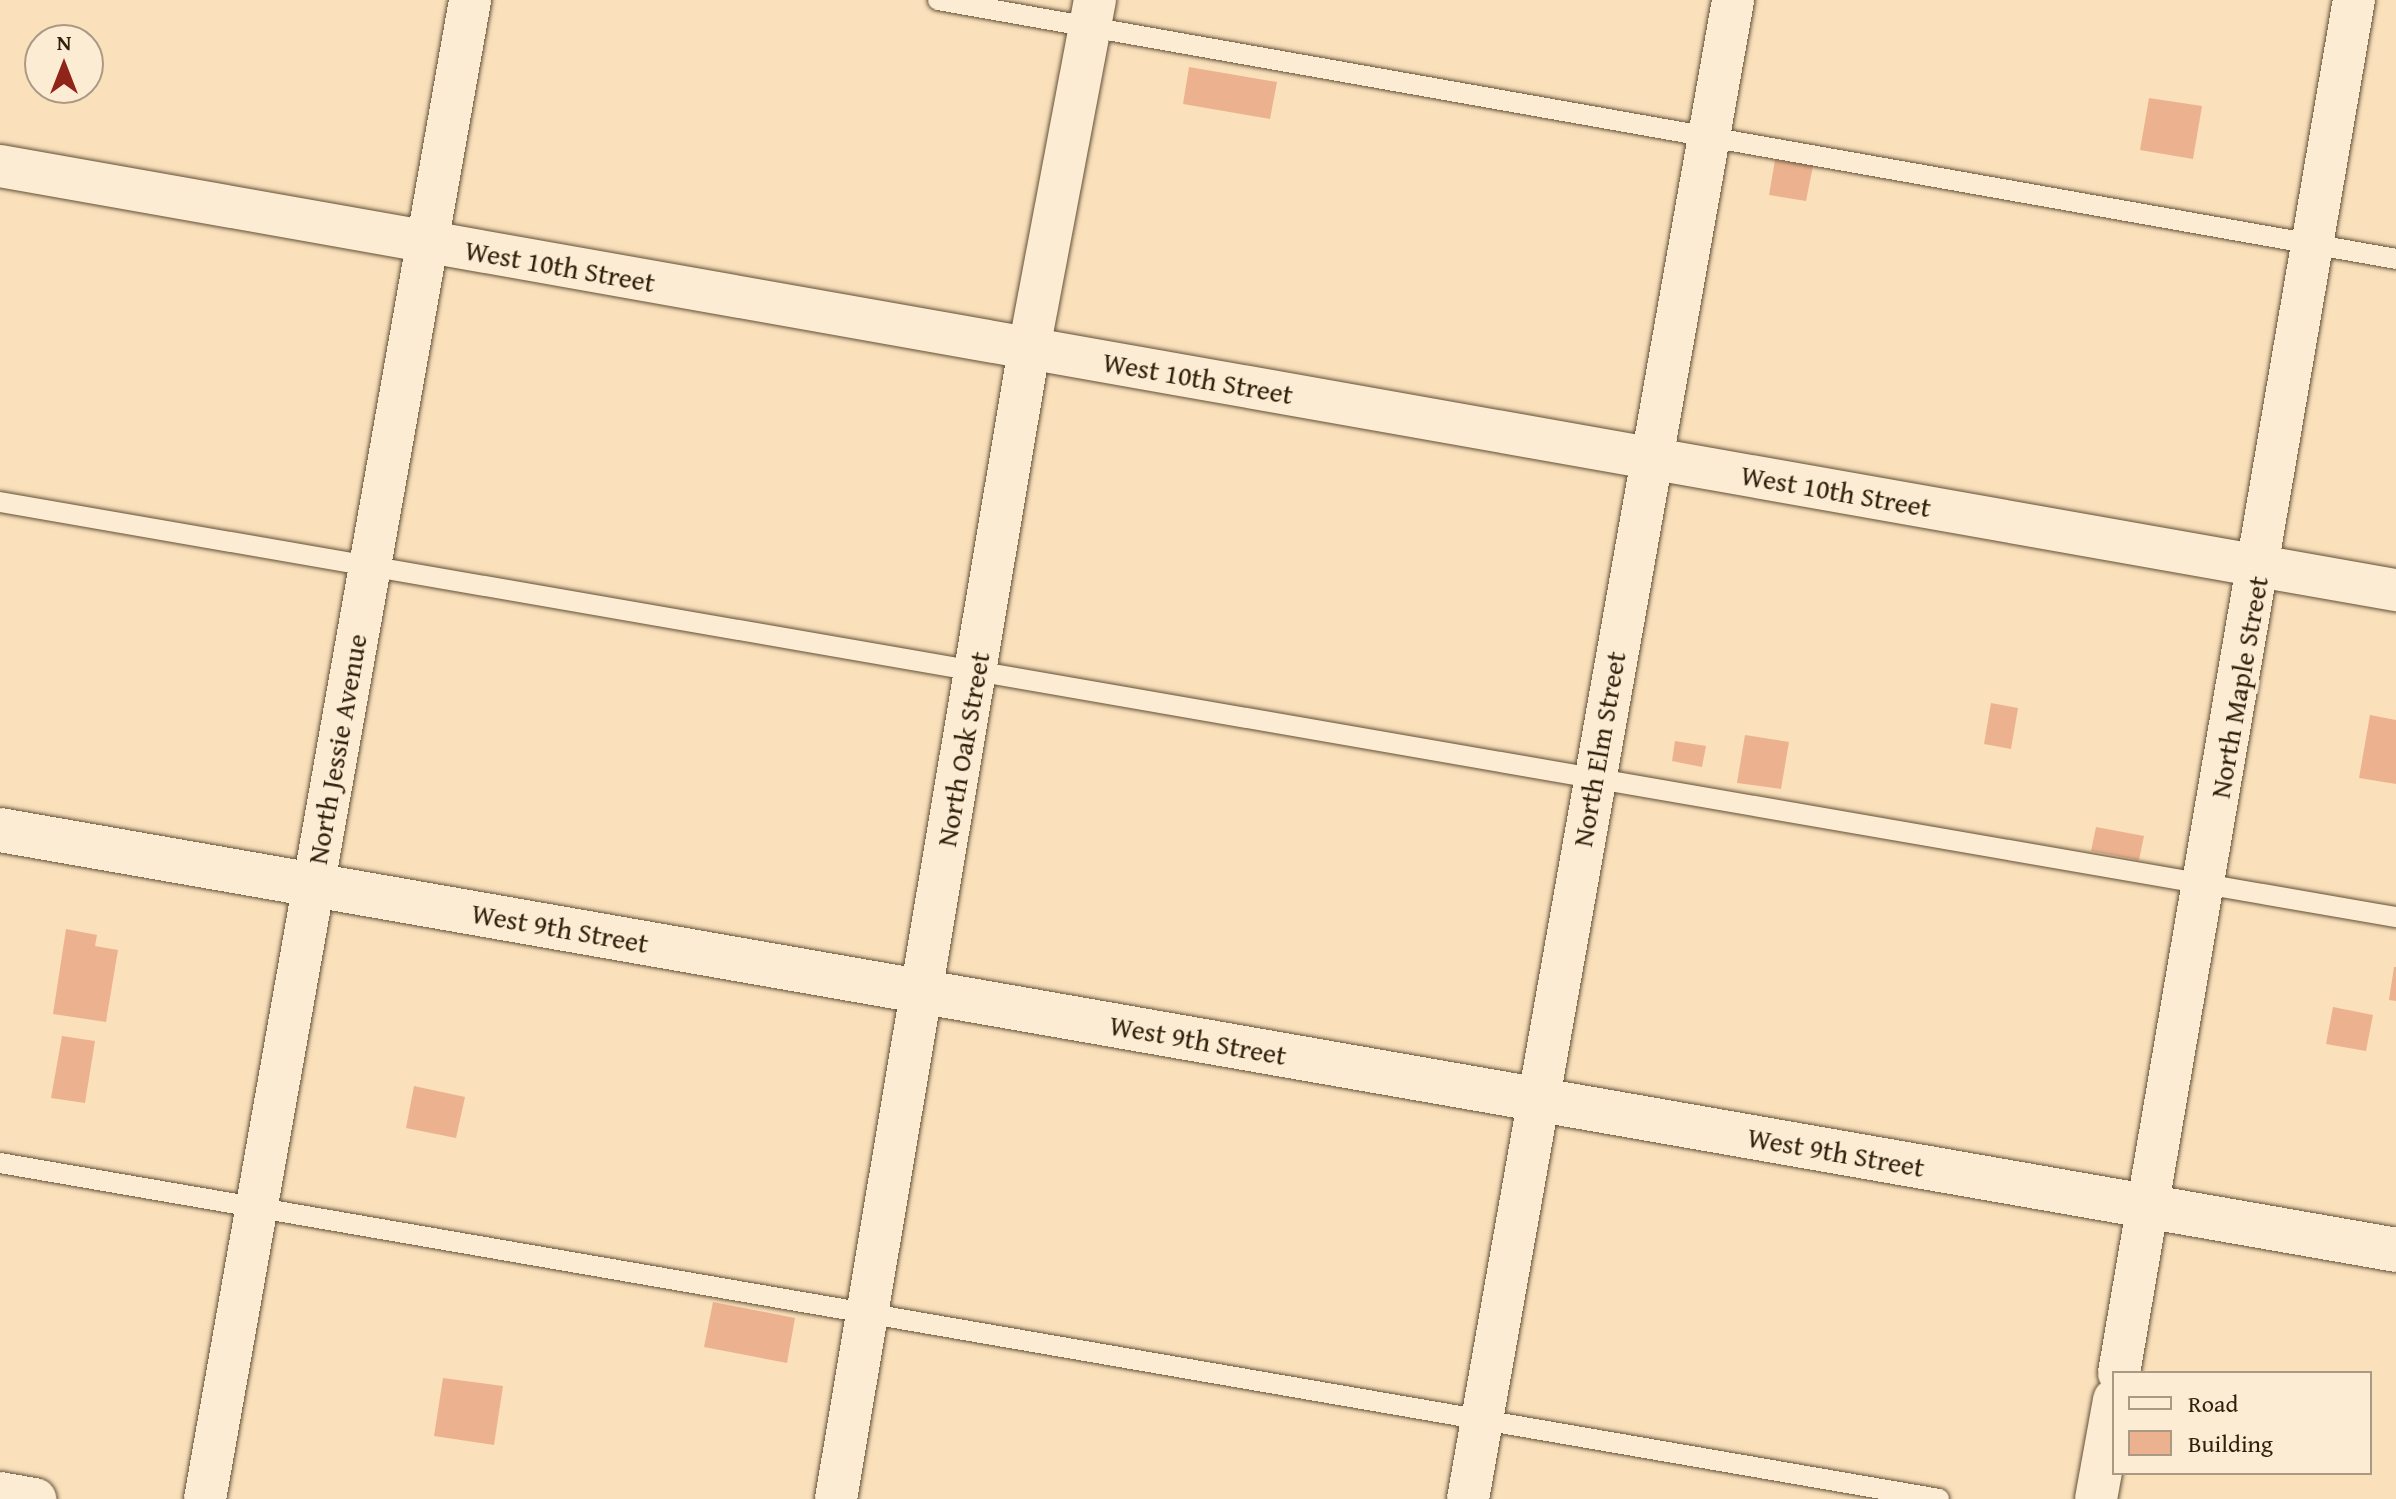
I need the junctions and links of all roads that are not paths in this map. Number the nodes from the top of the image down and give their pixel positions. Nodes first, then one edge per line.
1 (470, 0) edge
2 (938, 0) edge
3 (1733, 0) edge
4 (2354, 0) edge
5 (1093, 14) edge
6 (1709, 137) junction
7 (0, 166) edge
8 (427, 243) junction
9 (2313, 245) junction
10 (2396, 259) edge
11 (1029, 349) junction
12 (1650, 458) junction
13 (0, 502) edge
14 (2260, 566) junction
15 (369, 567) junction
16 (2396, 590) edge
17 (976, 671) junction
18 (1594, 777) junction
19 (0, 830) edge
20 (2205, 883) junction
21 (313, 885) junction
22 (2396, 917) edge
23 (922, 991) junction
24 (1538, 1100) junction
25 (0, 1163) edge
26 (2149, 1206) junction
27 (256, 1208) junction
28 (2396, 1250) edge
29 (868, 1314) junction
30 (2119, 1371) edge
31 (2112, 1411) edge
32 (1481, 1420) junction
33 (0, 1493) edge
34 (35, 1499) edge
35 (205, 1499) edge
36 (836, 1499) edge
37 (1468, 1499) edge
38 (1939, 1499) edge
39 (2096, 1499) edge

1 - 8 street, North Jessie Avenue
2 - 5 lane
3 - 6 street, North Elm Street
4 - 9 street, North Maple Street
5 - 6 lane
5 - 11 street, North Oak Street
6 - 9 lane
6 - 12 street, North Elm Street
7 - 8 street, West 10th Street
8 - 11 street, West 10th Street
8 - 15 street, North Jessie Avenue
9 - 10 lane
9 - 14 street, North Maple Street
11 - 12 street, West 10th Street
11 - 17 street, North Oak Street
12 - 14 street, West 10th Street
12 - 18 street, North Elm Street
13 - 15 lane
14 - 16 street, West 10th Street
14 - 20 street, North Maple Street
15 - 17 lane
15 - 21 street, North Jessie Avenue
17 - 18 lane
17 - 23 street, North Oak Street
18 - 20 lane
18 - 24 street, North Elm Street
19 - 21 street, West 9th Street
20 - 22 lane
20 - 26 street, North Maple Street
21 - 23 street, West 9th Street
21 - 27 street, North Jessie Avenue
23 - 24 street, West 9th Street
23 - 29 street, North Oak Street
24 - 26 street, West 9th Street
24 - 32 street, North Elm Street
25 - 27 lane
26 - 28 street, West 9th Street
26 - 30 street, North Maple Street
27 - 29 lane
27 - 35 street, North Jessie Avenue
29 - 32 lane
29 - 36 street, North Oak Street
31 - 39 street
32 - 37 street, North Elm Street
32 - 38 lane
33 - 34 street

